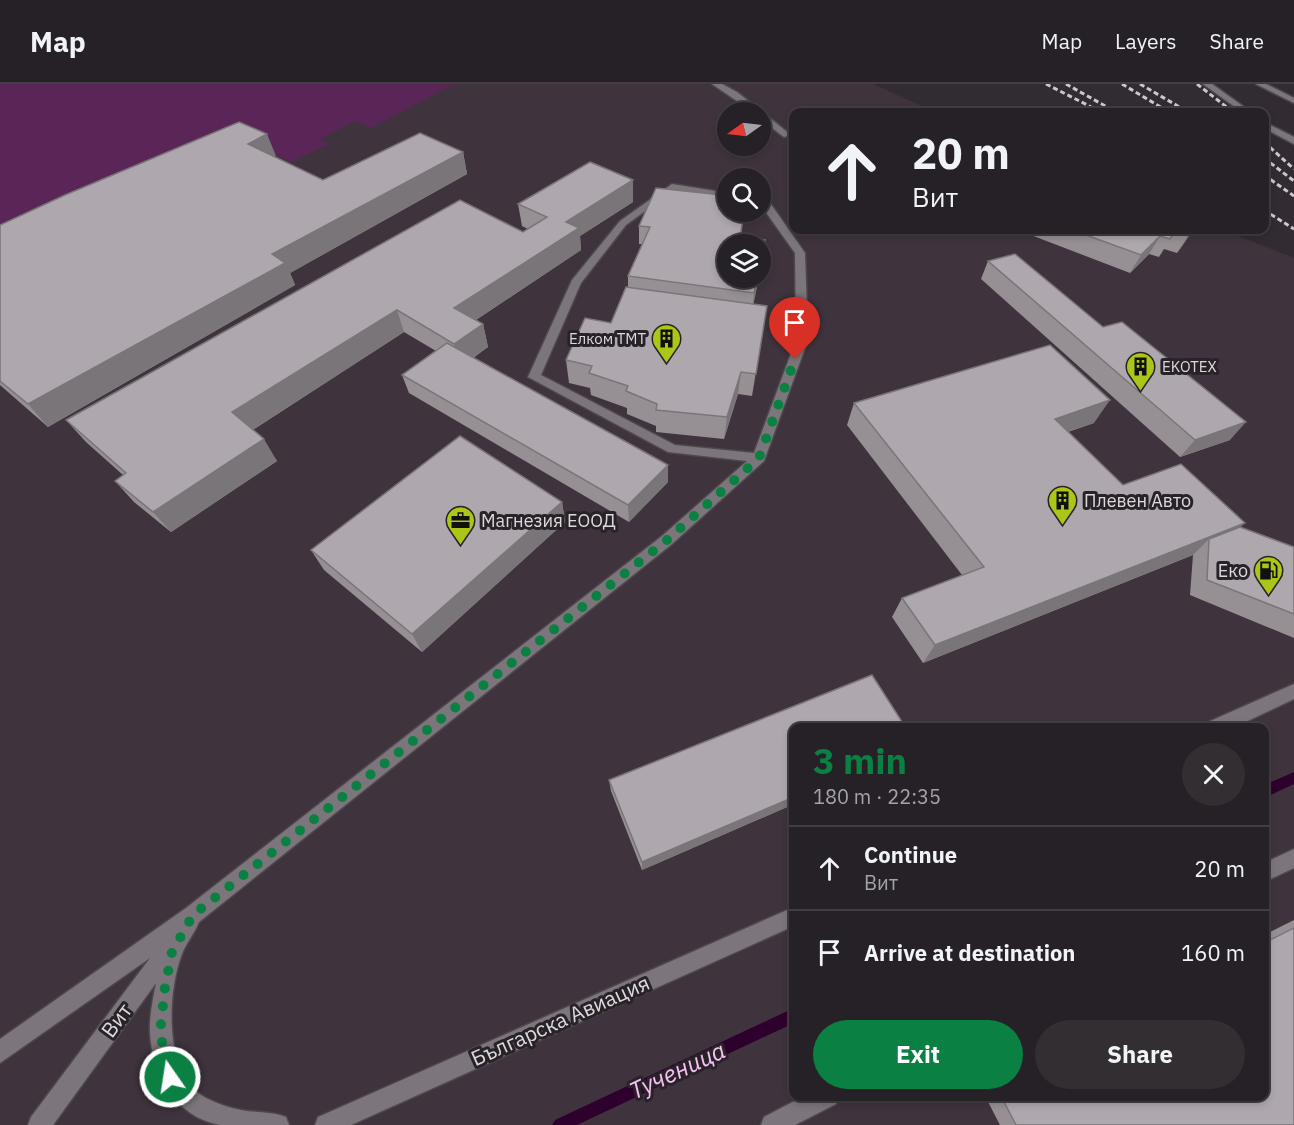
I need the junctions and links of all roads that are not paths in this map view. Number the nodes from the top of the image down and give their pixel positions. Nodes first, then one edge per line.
1 (716, 84) edge
2 (1207, 84) edge
3 (1260, 84) edge
4 (1294, 101) edge
5 (744, 102) edge
6 (1241, 108) edge
7 (771, 123) edge
8 (1269, 127) edge
9 (787, 135) dead end
10 (1294, 141) edge
11 (717, 194) edge
12 (771, 213) edge
13 (759, 458) junction
14 (1294, 692) edge
15 (1225, 723) edge
16 (1294, 858) edge
17 (1269, 870) edge
18 (193, 915) junction
19 (789, 918) edge
20 (0, 1052) edge
21 (818, 1101) edge
22 (39, 1125) edge
23 (278, 1125) edge
24 (326, 1125) edge
25 (772, 1125) edge

1 - 5 street
2 - 6 street
3 - 4 street
7 - 9 street
8 - 10 street
11 - 13 street
12 - 13 street, Вит
13 - 18 street, Вит
14 - 15 street
16 - 17 street
18 - 20 street, Вит
18 - 22 street, Вит
18 - 23 street
19 - 24 street, Българска Авиация
21 - 25 street

